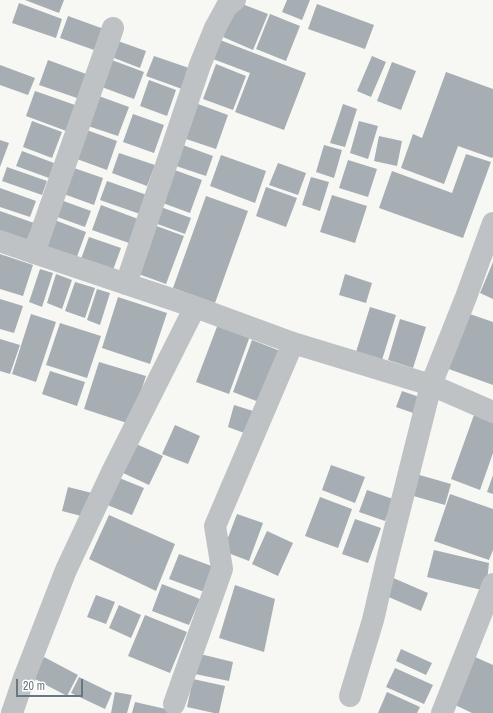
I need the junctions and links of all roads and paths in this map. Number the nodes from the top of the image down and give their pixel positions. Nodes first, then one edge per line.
1 (235, 0) edge
2 (113, 28) dead end
3 (493, 223) edge
4 (0, 241) edge
5 (34, 253) junction
6 (126, 284) junction
7 (195, 307) junction
8 (293, 343) junction
9 (431, 385) junction
10 (493, 412) edge
11 (493, 584) edge
12 (350, 696) dead end
13 (174, 704) dead end
14 (446, 711) edge
15 (12, 713) edge

1 - 6 street
2 - 5 street
3 - 9 street
4 - 5 street
5 - 6 street
6 - 7 street
7 - 8 street
7 - 15 street
8 - 9 street
8 - 13 street
9 - 10 street
9 - 12 street
11 - 14 street

